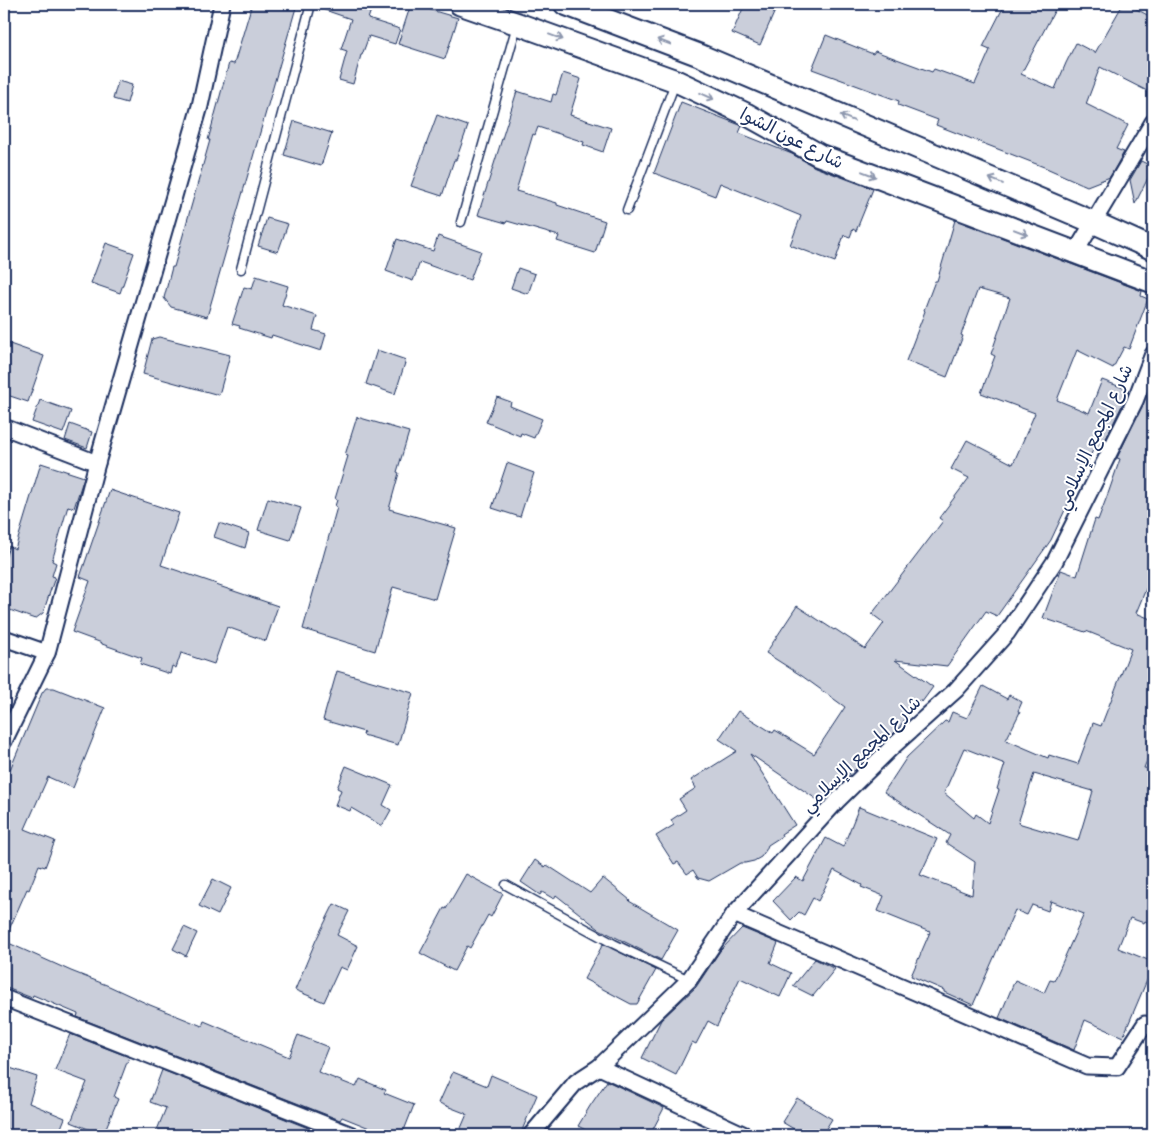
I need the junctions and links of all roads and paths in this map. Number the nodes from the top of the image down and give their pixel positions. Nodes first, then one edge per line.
1 (222, 4) edge
2 (311, 4) edge
3 (460, 4) edge
4 (566, 4) edge
5 (518, 24) junction
6 (676, 81) junction
7 (1153, 122) edge
8 (627, 210) dead end
9 (461, 222) dead end
10 (1093, 222) junction
11 (1153, 249) edge
12 (1075, 253) junction
13 (241, 269) dead end
14 (1153, 282) edge
15 (1153, 354) edge
16 (4, 427) edge
17 (97, 463) junction
18 (4, 638) edge
19 (47, 653) junction
20 (4, 738) edge
21 (506, 885) dead end
22 (734, 914) junction
23 (689, 980) junction
24 (4, 998) edge
25 (1153, 1028) edge
26 (599, 1067) junction
27 (352, 1135) edge
28 (531, 1135) edge
29 (745, 1135) edge

1 - 17 street
2 - 13 lane
3 - 5 main road, شارع عون الشوا
10 -> 4 main road, شارع عون الشوا
5 -> 6 main road, شارع عون الشوا
5 - 9 lane
6 - 8 lane
6 -> 12 main road, شارع عون الشوا
7 - 10 street
10 - 11 main road, شارع عون الشوا
10 - 12 street
12 - 14 main road, شارع عون الشوا
15 - 22 street, شارع المجمع الإسلامي
16 - 17 street
17 - 19 street
18 - 19 street
19 - 20 street
21 - 23 lane
22 - 23 street, شارع المجمع الإسلامي
22 - 25 street
23 - 26 street, شارع المجمع الإسلامي
24 - 27 street
26 - 28 street, شارع المجمع الإسلامي
26 - 29 street

